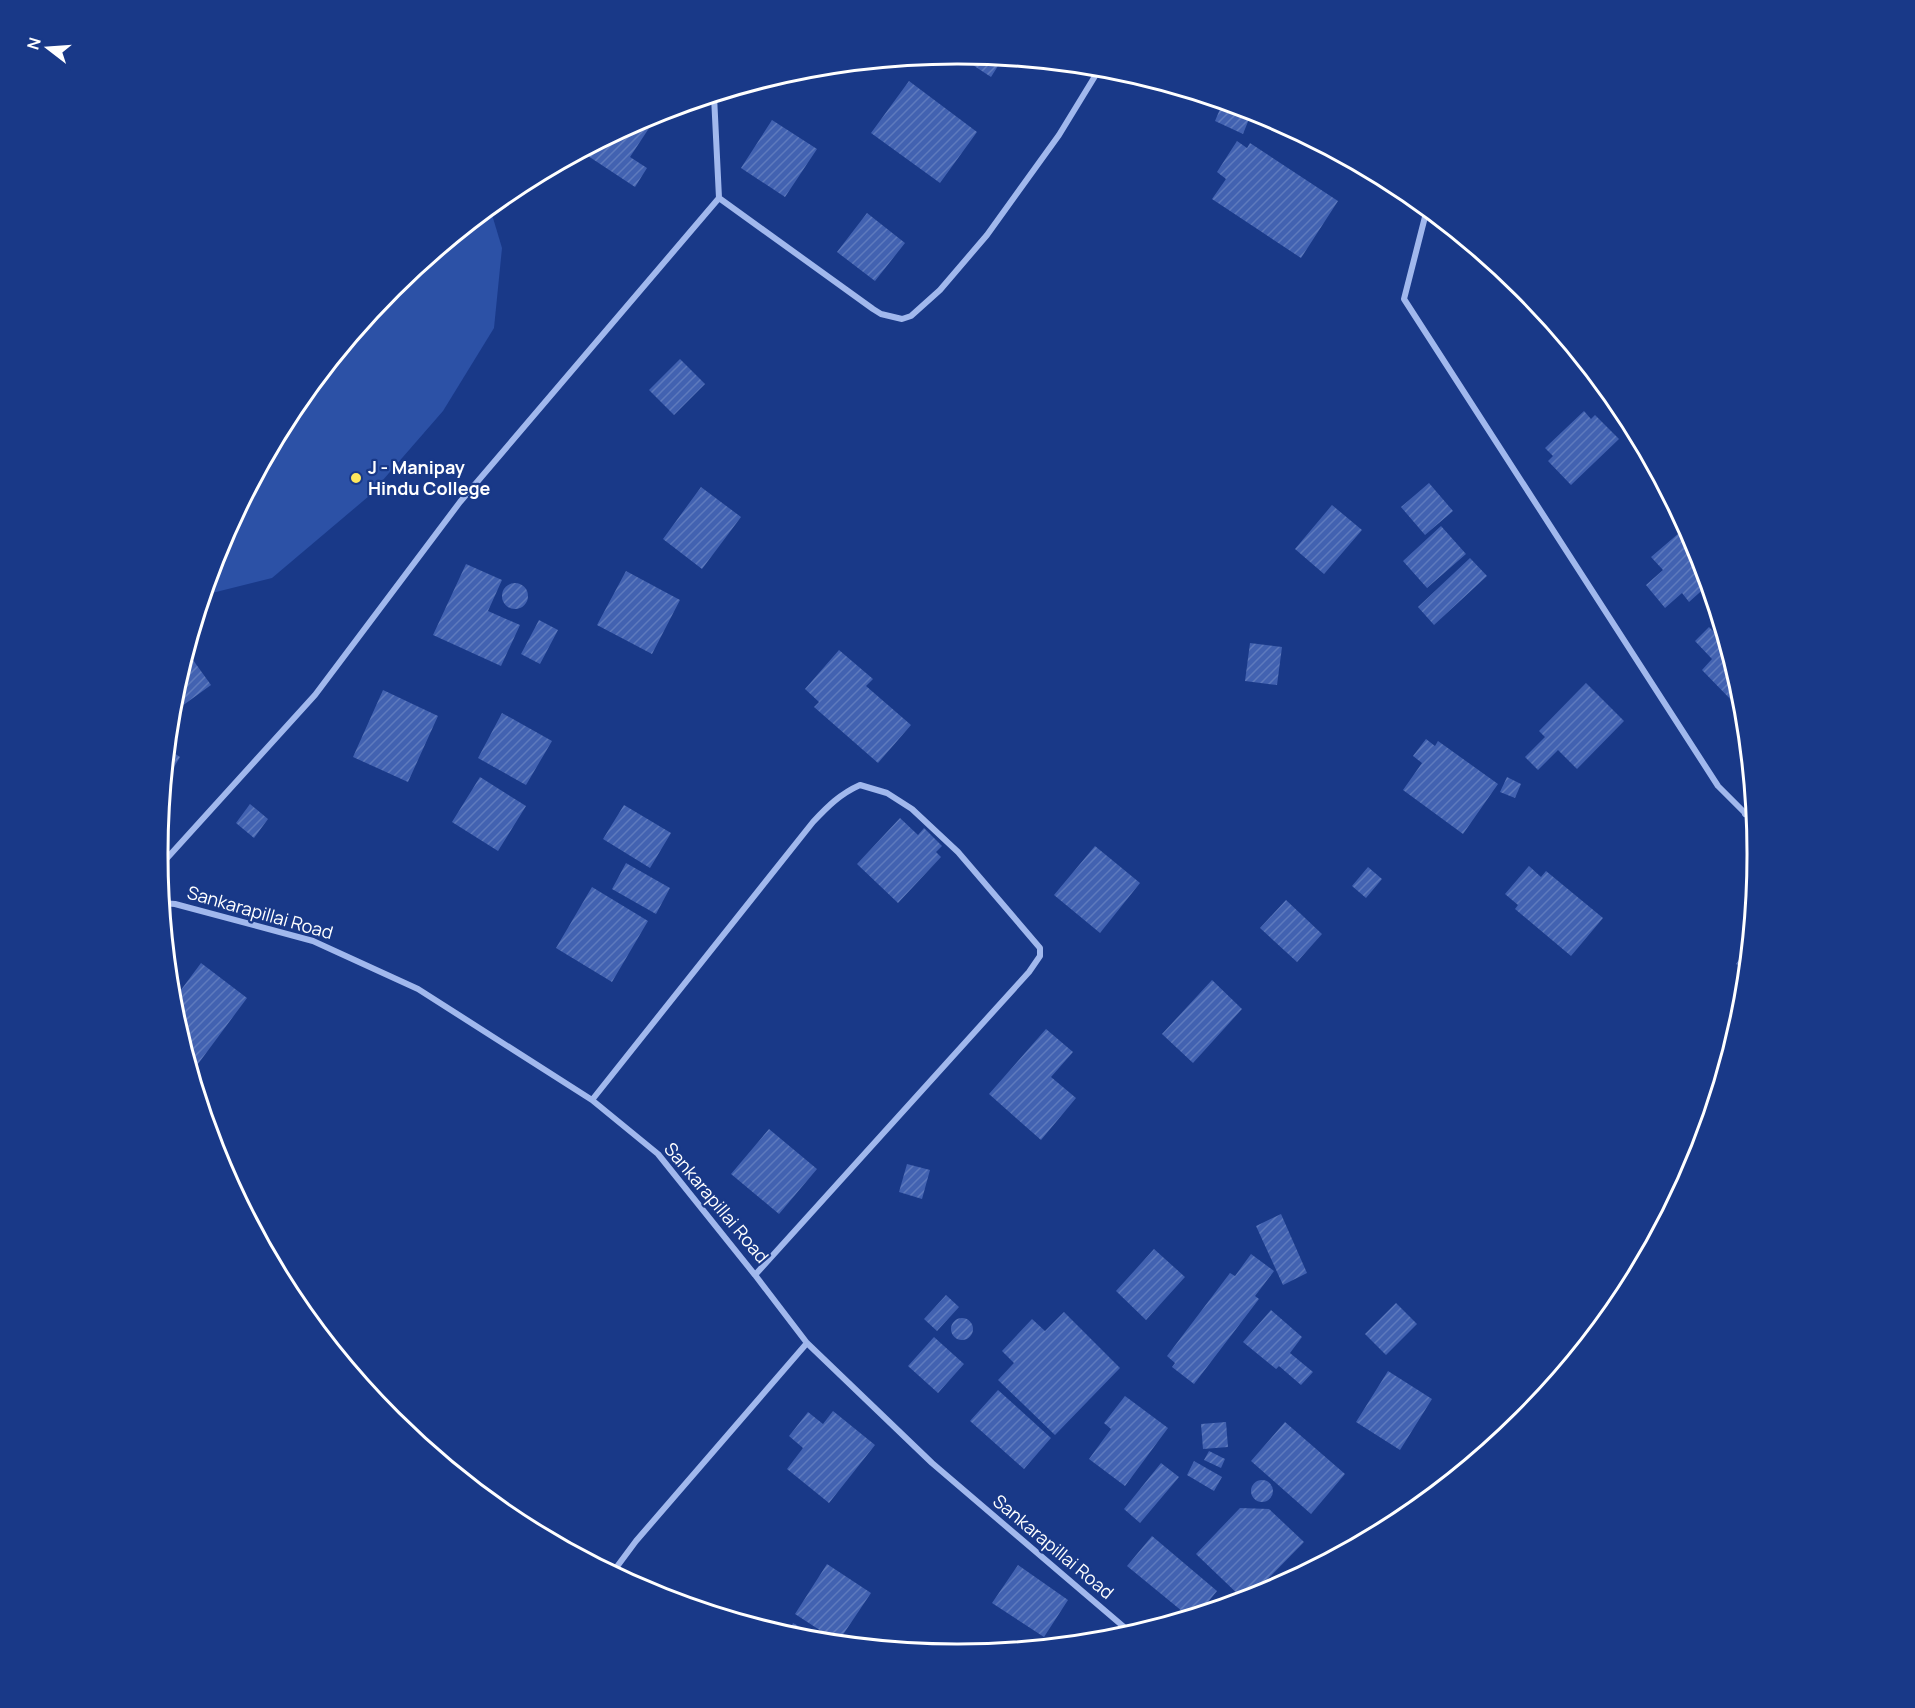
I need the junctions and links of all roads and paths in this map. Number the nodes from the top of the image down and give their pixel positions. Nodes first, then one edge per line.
1 (1095, 77) edge
2 (714, 103) edge
3 (719, 198) junction
4 (1425, 218) edge
5 (1745, 814) edge
6 (168, 857) edge
7 (170, 904) edge
8 (592, 1100) junction
9 (755, 1275) junction
10 (807, 1343) junction
11 (617, 1566) edge
12 (1122, 1626) edge

1 - 3 street
2 - 3 street
3 - 6 street
4 - 5 street
7 - 8 street, Sankarapillai Road
8 - 9 street, Sankarapillai Road
8 - 9 street
9 - 10 street, Sankarapillai Road
10 - 11 street
10 - 12 street, Sankarapillai Road

